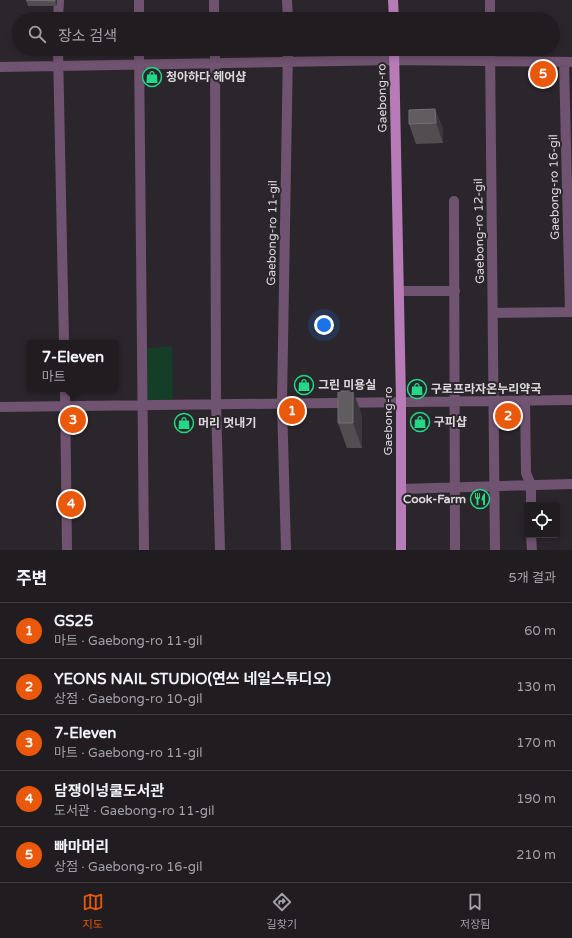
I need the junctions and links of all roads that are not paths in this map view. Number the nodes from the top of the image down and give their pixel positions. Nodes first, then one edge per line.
1 (58, 0) edge
2 (139, 0) edge
3 (214, 0) edge
4 (288, 0) edge
5 (393, 0) edge
6 (490, 0) edge
7 (58, 12) edge
8 (139, 12) edge
9 (214, 12) edge
10 (288, 12) edge
11 (394, 12) edge
12 (490, 12) edge
13 (58, 56) edge
14 (139, 56) edge
15 (215, 56) edge
16 (288, 56) edge
17 (394, 56) edge
18 (490, 56) edge
19 (394, 60) junction
20 (490, 61) junction
21 (288, 62) junction
22 (568, 62) edge
23 (215, 64) junction
24 (139, 66) junction
25 (0, 67) edge
26 (58, 67) junction
27 (454, 201) dead end
28 (399, 291) junction
29 (455, 291) junction
30 (571, 312) edge
31 (493, 313) junction
32 (64, 340) edge
33 (65, 392) edge
34 (455, 400) junction
35 (494, 400) junction
36 (525, 400) junction
37 (572, 400) edge
38 (401, 401) junction
39 (282, 403) junction
40 (144, 404) junction
41 (216, 404) junction
42 (66, 406) junction
43 (0, 407) edge
44 (572, 484) edge
45 (531, 485) junction
46 (495, 486) junction
47 (455, 487) junction
48 (401, 489) junction
49 (531, 502) edge
50 (531, 538) edge
51 (67, 550) edge
52 (144, 550) edge
53 (220, 550) edge
54 (286, 550) edge
55 (401, 550) edge
56 (455, 550) edge
57 (495, 550) edge
58 (532, 550) edge

1 - 7 street
2 - 8 street
3 - 9 street
4 - 10 street
5 - 11 main road
6 - 12 street
13 - 26 street
14 - 24 street
15 - 23 street
16 - 21 street, Gaebong-ro 11-gil
17 - 19 main road, Gaebong-ro
18 - 20 street, Gaebong-ro 12-gil
19 - 20 street, Gaebong-ro 16-gil
19 - 21 street, Gaebong-ro 16-gil
19 - 28 main road, Gaebong-ro
20 - 22 street, Gaebong-ro 16-gil
20 - 31 street, Gaebong-ro 12-gil
21 - 23 street, Gaebong-ro 16-gil
21 - 39 street, Gaebong-ro 11-gil
22 - 30 street, Gaebong-ro 16-gil
23 - 24 street, Gaebong-ro 16-gil
23 - 41 street
24 - 26 street, Gaebong-ro 16-gil
24 - 40 street
25 - 26 street, Gaebong-ro 16-gil
26 - 32 street
27 - 29 street, Gaebong-ro 12-gil
28 - 29 street
28 - 38 main road, Gaebong-ro
29 - 34 street, Gaebong-ro 12-gil
30 - 31 street
31 - 35 street, Gaebong-ro 12-gil
33 - 42 street
34 - 35 street
34 - 38 street
34 - 47 street, Gaebong-ro 12-gil
35 - 36 street
35 - 46 street, Gaebong-ro 12-gil
36 - 37 street
36 - 45 street
38 - 39 street
38 - 48 main road, Gaebong-ro
39 - 41 street
39 - 54 street, Gaebong-ro 11-gil
40 - 41 street
40 - 42 street
40 - 52 street
41 - 53 street
42 - 43 street
42 - 51 street
44 - 45 street
45 - 46 street
45 - 49 street
46 - 47 street
46 - 57 street, Gaebong-ro 12-gil
47 - 48 street
47 - 56 street, Gaebong-ro 12-gil
48 - 55 main road, Gaebong-ro
50 - 58 street

